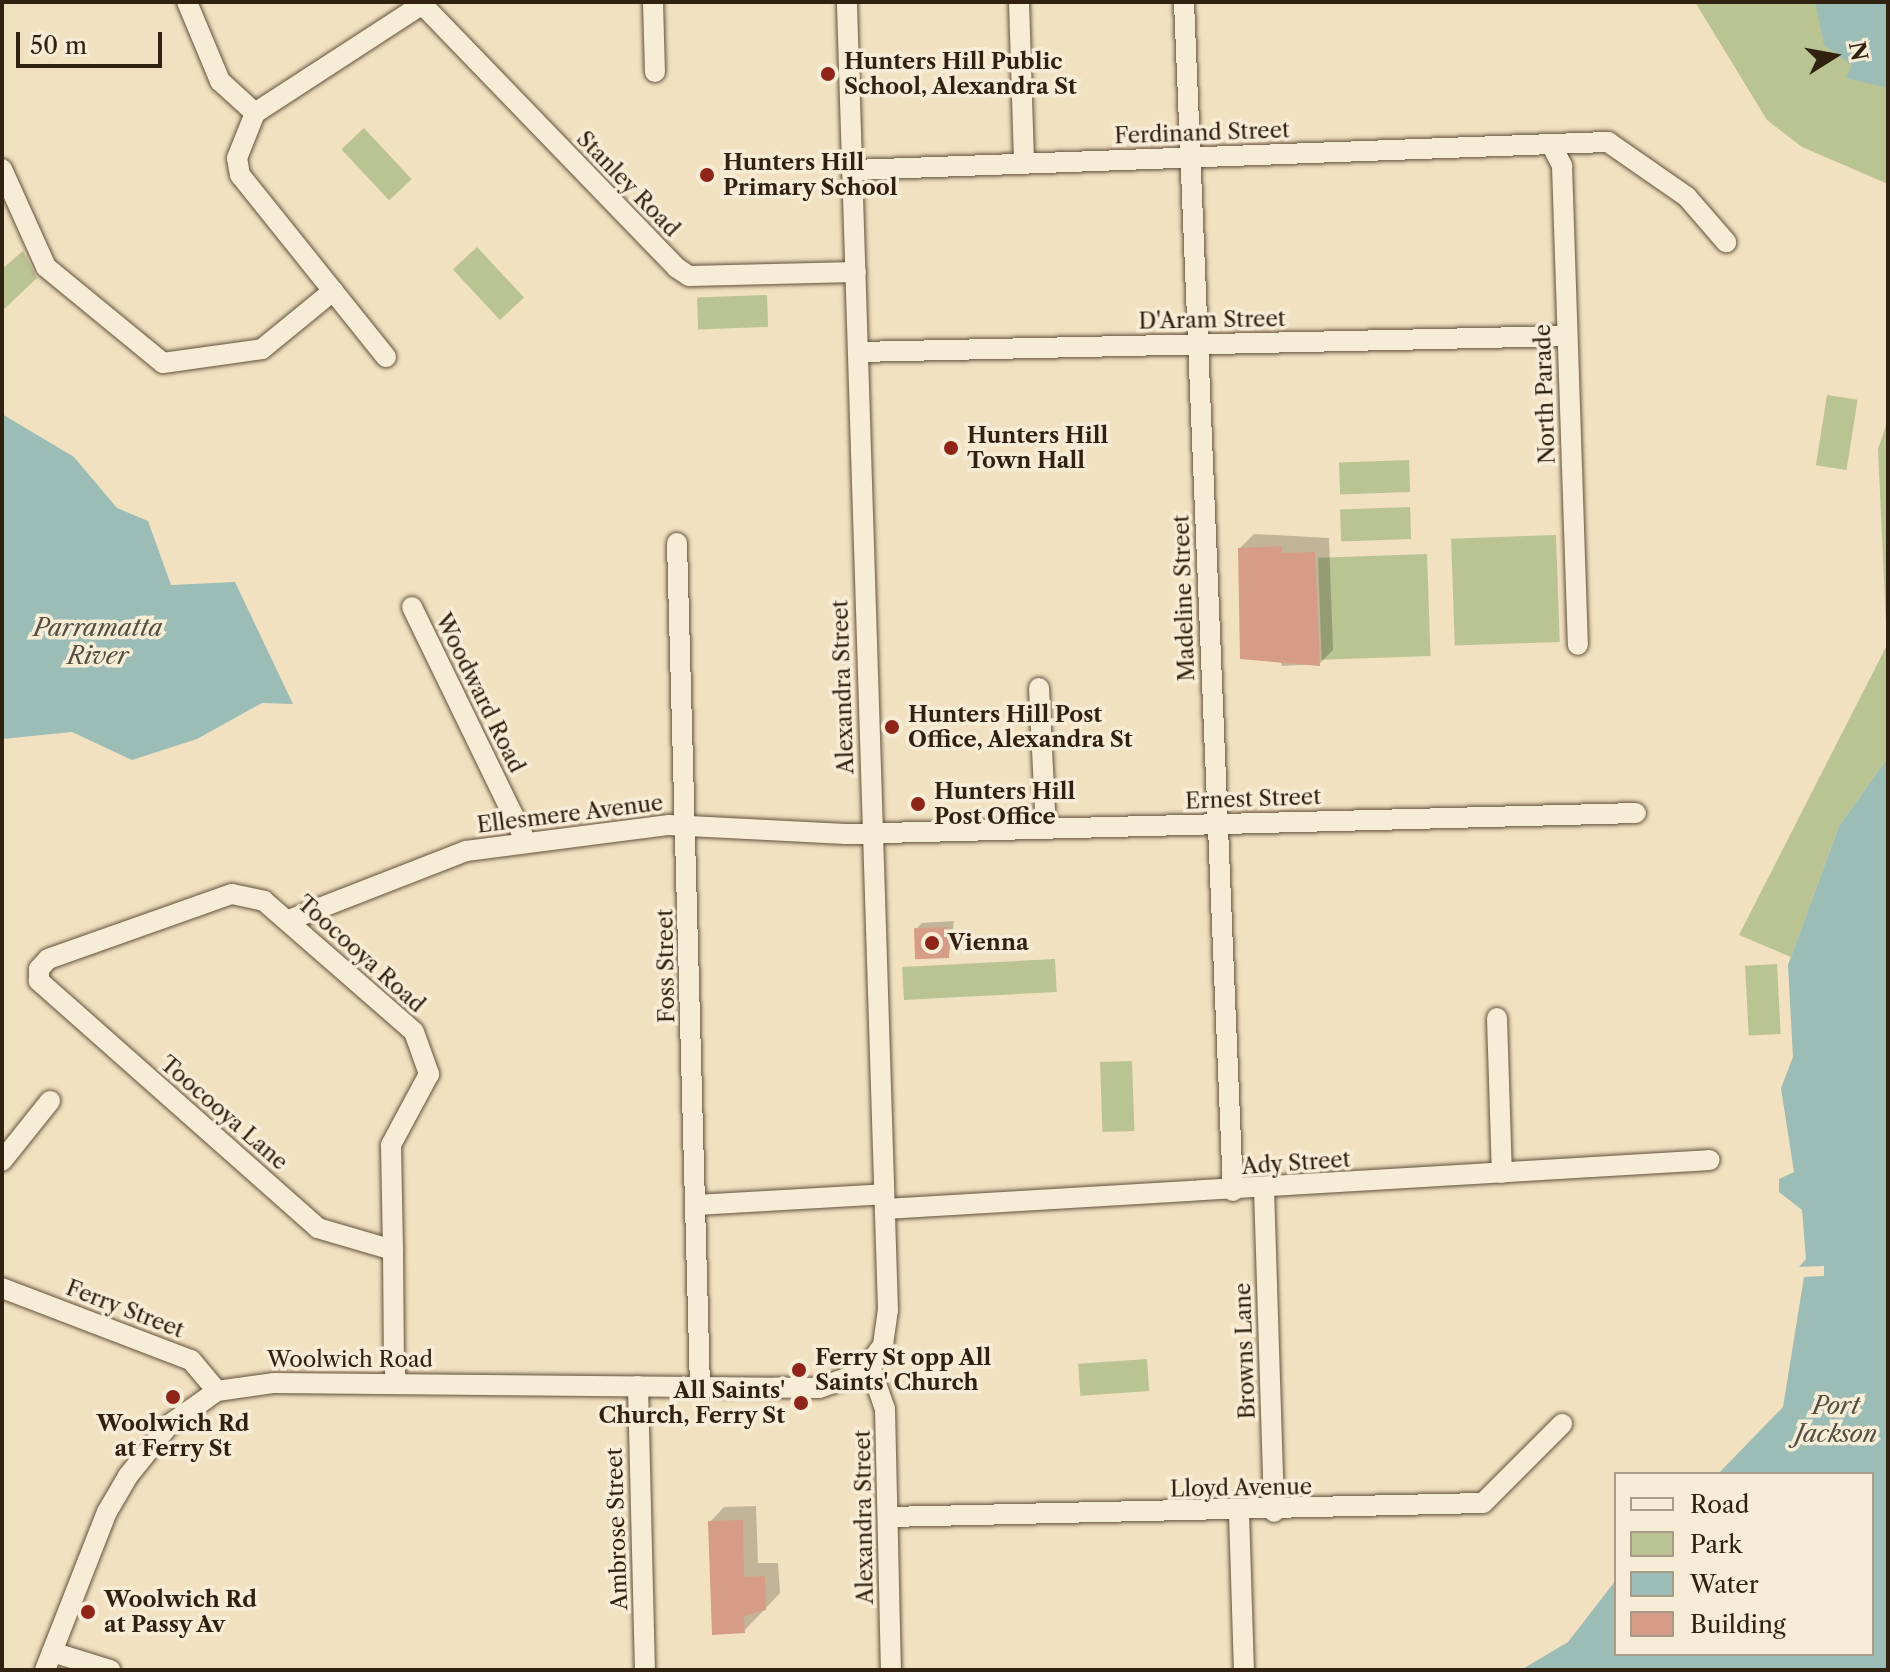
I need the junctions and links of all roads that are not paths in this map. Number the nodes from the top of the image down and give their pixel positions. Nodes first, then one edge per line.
1 (187, 2) edge
2 (653, 2) edge
3 (847, 2) edge
4 (1019, 2) edge
5 (1184, 2) edge
6 (420, 4) edge
7 (655, 72) dead end
8 (255, 113) junction
9 (1551, 144) junction
10 (1190, 158) junction
11 (1024, 164) junction
12 (2, 169) edge
13 (854, 170) junction
14 (1726, 242) dead end
15 (856, 272) junction
16 (333, 291) junction
17 (1566, 336) junction
18 (1198, 344) junction
19 (858, 352) junction
20 (386, 357) dead end
21 (677, 543) dead end
22 (412, 607) dead end
23 (1578, 645) dead end
24 (1039, 688) dead end
25 (1636, 813) dead end
26 (1218, 824) junction
27 (687, 826) junction
28 (1046, 829) junction
29 (871, 833) junction
30 (526, 842) junction
31 (289, 920) junction
32 (39, 981) joint
33 (1497, 1018) dead end
34 (50, 1101) dead end
35 (1710, 1160) dead end
36 (2, 1161) edge
37 (1502, 1173) junction
38 (1264, 1189) junction
39 (1233, 1191) junction
40 (885, 1202) junction
41 (696, 1205) junction
42 (393, 1250) junction
43 (2, 1288) edge
44 (870, 1366) junction
45 (396, 1383) junction
46 (638, 1386) junction
47 (700, 1387) junction
48 (217, 1391) junction
49 (1562, 1424) dead end
50 (1274, 1512) junction
51 (1239, 1513) junction
52 (888, 1517) junction
53 (49, 1661) edge
54 (110, 1670) edge
55 (645, 1670) edge
56 (891, 1670) edge
57 (1244, 1670) edge

1 - 8 street
2 - 7 street
3 - 13 street, Alexandra Street
4 - 11 street
5 - 10 street, Madeline Street
6 - 8 street
6 - 15 street, Stanley Road
8 - 16 street
9 - 10 street, Ferdinand Street
9 - 14 street, Ferdinand Street
9 - 17 street, North Parade
10 - 11 street, Ferdinand Street
10 - 18 street, Madeline Street
11 - 13 street, Ferdinand Street
12 - 16 street
13 - 15 street, Alexandra Street
15 - 19 street, Alexandra Street
16 - 20 street
17 - 18 street, D'Aram Street
17 - 23 street, North Parade
18 - 19 street, D'Aram Street
18 - 26 street, Madeline Street
19 - 29 street, Alexandra Street
21 - 27 street, Foss Street
22 - 30 street, Woodward Road
24 - 28 street
25 - 26 street, Ernest Street
26 - 28 street, Ernest Street
26 - 39 street, Madeline Street
27 - 29 street, Ellesmere Avenue
27 - 30 street, Ellesmere Avenue
27 - 41 street, Foss Street
28 - 29 street, Ernest Street
29 - 40 street, Alexandra Street
30 - 31 street, Ellesmere Avenue
31 - 32 street, Toocooya Road
31 - 42 street, Toocooya Road
32 - 42 street, Toocooya Lane
33 - 37 street
34 - 36 street
35 - 37 street, Ady Street
37 - 38 street, Ady Street
38 - 39 street, Ady Street
38 - 50 street, Browns Lane
39 - 40 street, Ady Street
40 - 41 street, Ady Street
40 - 44 street, Alexandra Street
41 - 47 street, Foss Street
42 - 45 street, Toocooya Road
43 - 48 street, Ferry Street
44 - 47 street, Woolwich Road
44 - 52 street, Alexandra Street
45 - 46 street, Woolwich Road
45 - 48 street, Woolwich Road
46 - 47 street, Woolwich Road
46 - 55 street, Ambrose Street
48 - 53 street, Woolwich Road
49 - 50 street, Lloyd Avenue
50 - 51 street, Lloyd Avenue
51 - 52 street, Lloyd Avenue
51 - 57 street
52 - 56 street, Alexandra Street
53 - 54 street

